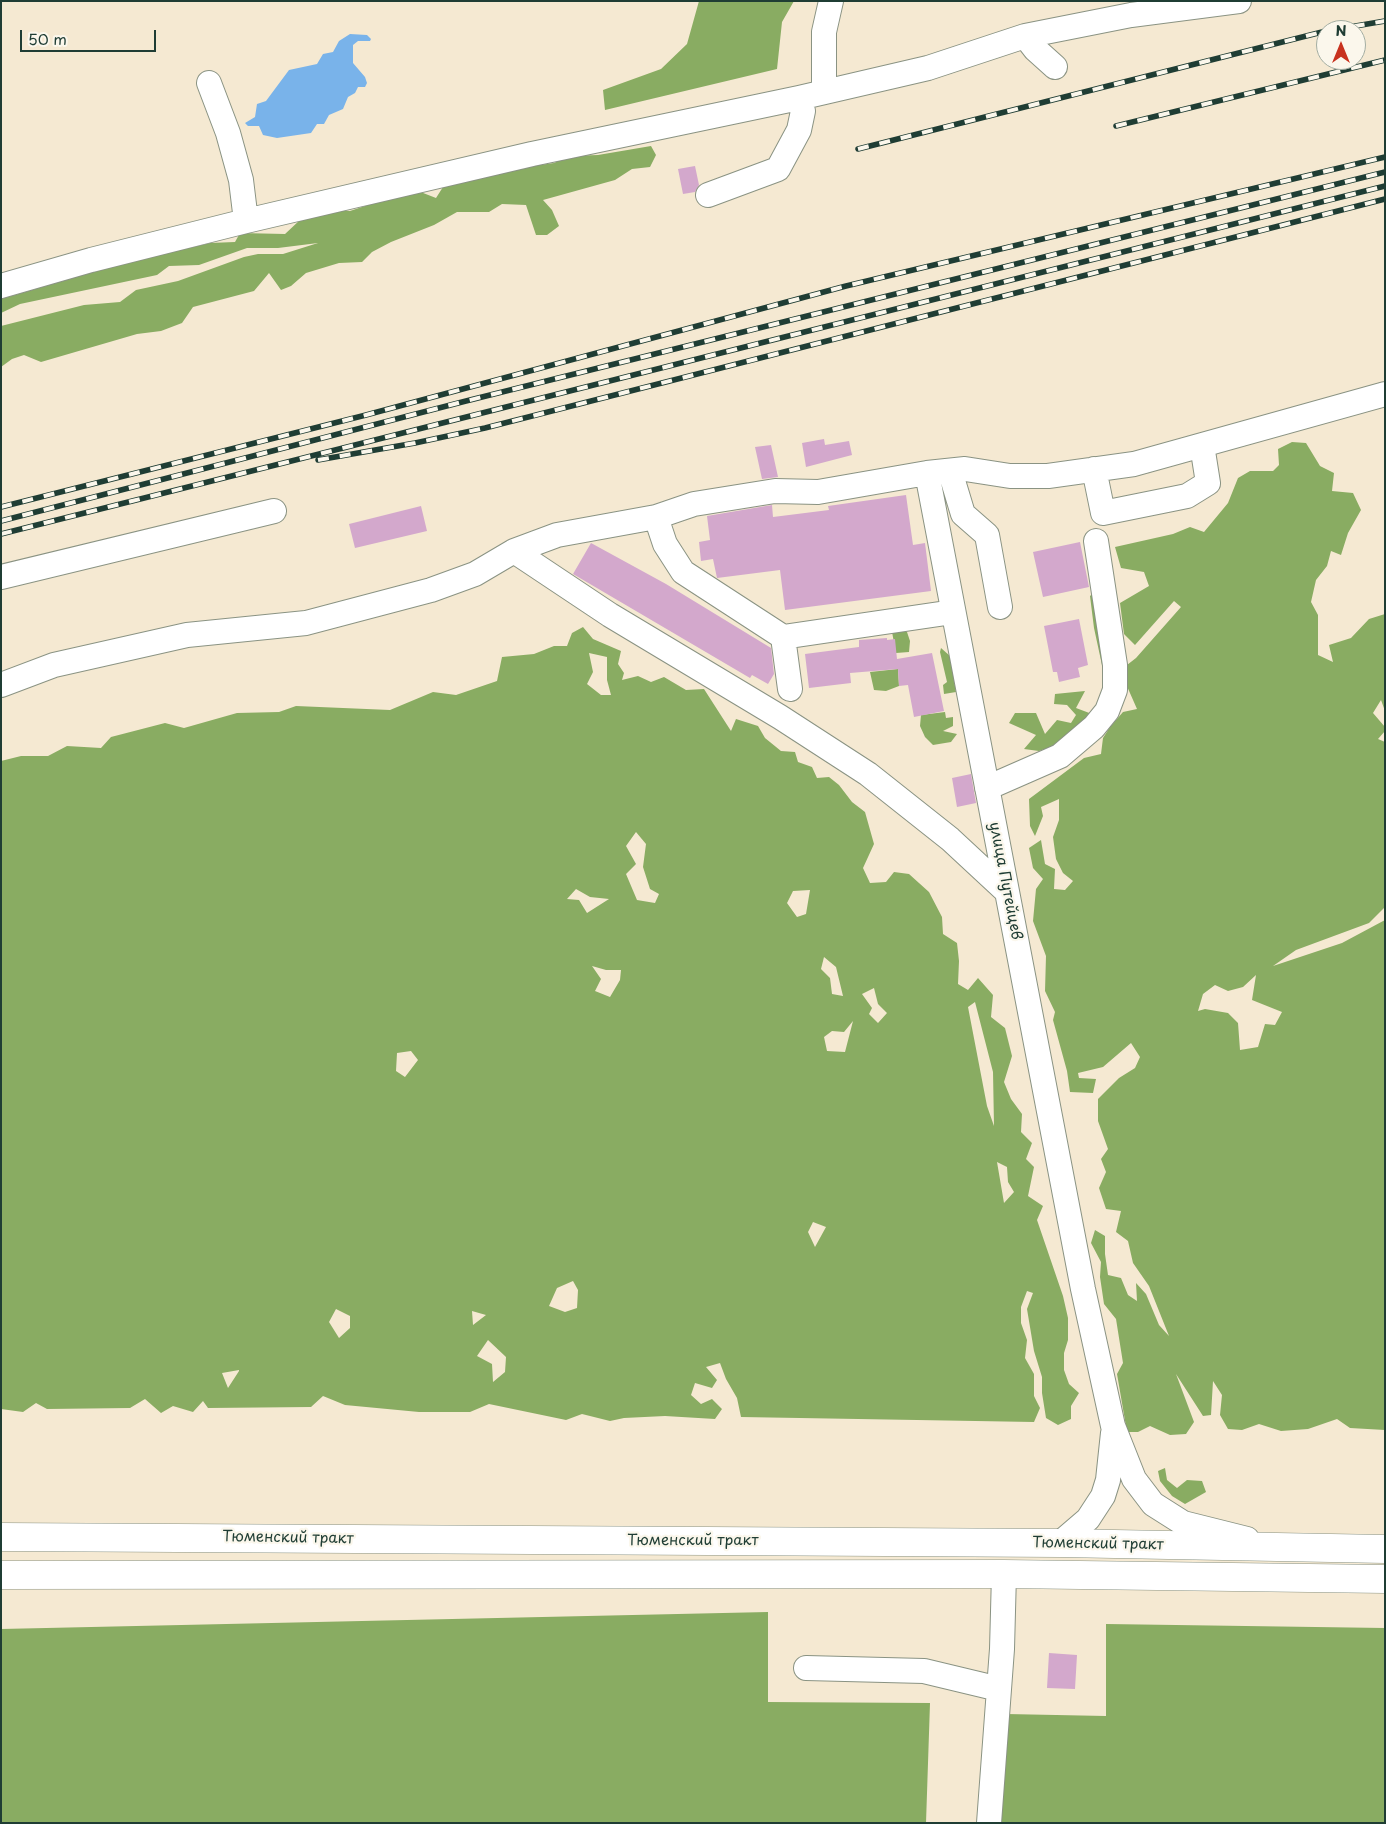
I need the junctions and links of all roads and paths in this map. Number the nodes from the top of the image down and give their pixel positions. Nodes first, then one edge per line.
1 (831, 1) edge
2 (1239, 1) edge
3 (1025, 36) junction
4 (1055, 67) dead end
5 (208, 83) dead end
6 (824, 92) junction
7 (799, 98) junction
8 (708, 195) dead end
9 (246, 221) junction
10 (1, 286) edge
11 (1385, 394) edge
12 (1202, 445) junction
13 (1094, 470) junction
14 (950, 471) junction
15 (926, 473) junction
16 (274, 511) dead end
17 (656, 518) junction
18 (1096, 542) dead end
19 (514, 552) junction
20 (1, 577) edge
21 (1000, 607) dead end
22 (953, 612) junction
23 (783, 638) junction
24 (1, 685) edge
25 (790, 689) dead end
26 (987, 788) junction
27 (1006, 891) junction
28 (1113, 1426) junction
29 (1, 1537) edge
30 (1060, 1543) junction
31 (1281, 1547) junction
32 (1385, 1549) edge
33 (1004, 1574) junction
34 (1, 1575) edge
35 (1385, 1579) edge
36 (806, 1668) dead end
37 (999, 1689) junction
38 (989, 1823) edge

1 - 6 street
2 - 3 street
3 - 4 street
3 - 6 street
5 - 9 street
6 - 7 street
7 - 8 street
7 - 9 street
9 - 10 street
11 - 12 street
12 - 13 street
12 - 13 street
13 - 14 street
14 - 15 street
14 - 21 street
15 - 17 street
15 - 22 street, улица Путейцев
16 - 20 street
17 - 19 street
17 - 23 street
18 - 26 street
19 - 24 street
19 - 27 street
22 - 23 street
22 - 26 street, улица Путейцев
23 - 25 street
26 - 27 street, улица Путейцев
27 - 28 street, улица Путейцев
28 - 30 street
28 - 31 street
29 - 30 main road, Тюменский тракт
30 - 31 main road, Тюменский тракт
31 - 32 main road, Тюменский тракт
33 - 34 main road, Тюменский тракт
33 - 35 main road, Тюменский тракт
33 - 37 street
36 - 37 street
37 - 38 street

